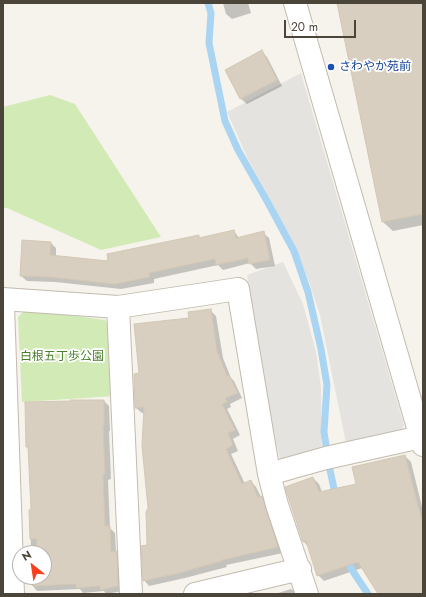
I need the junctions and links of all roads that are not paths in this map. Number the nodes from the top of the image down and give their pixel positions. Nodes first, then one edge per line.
1 (295, 3) edge
2 (3, 299) edge
3 (3, 306) edge
4 (118, 308) junction
5 (422, 442) edge
6 (269, 474) junction
7 (300, 569) junction
8 (13, 594) edge
9 (130, 594) edge
10 (195, 594) edge
11 (307, 594) edge

1 - 5 street
2 - 4 street
3 - 8 street
4 - 6 street
4 - 9 street
5 - 6 street
6 - 7 street
7 - 10 street
7 - 11 street

